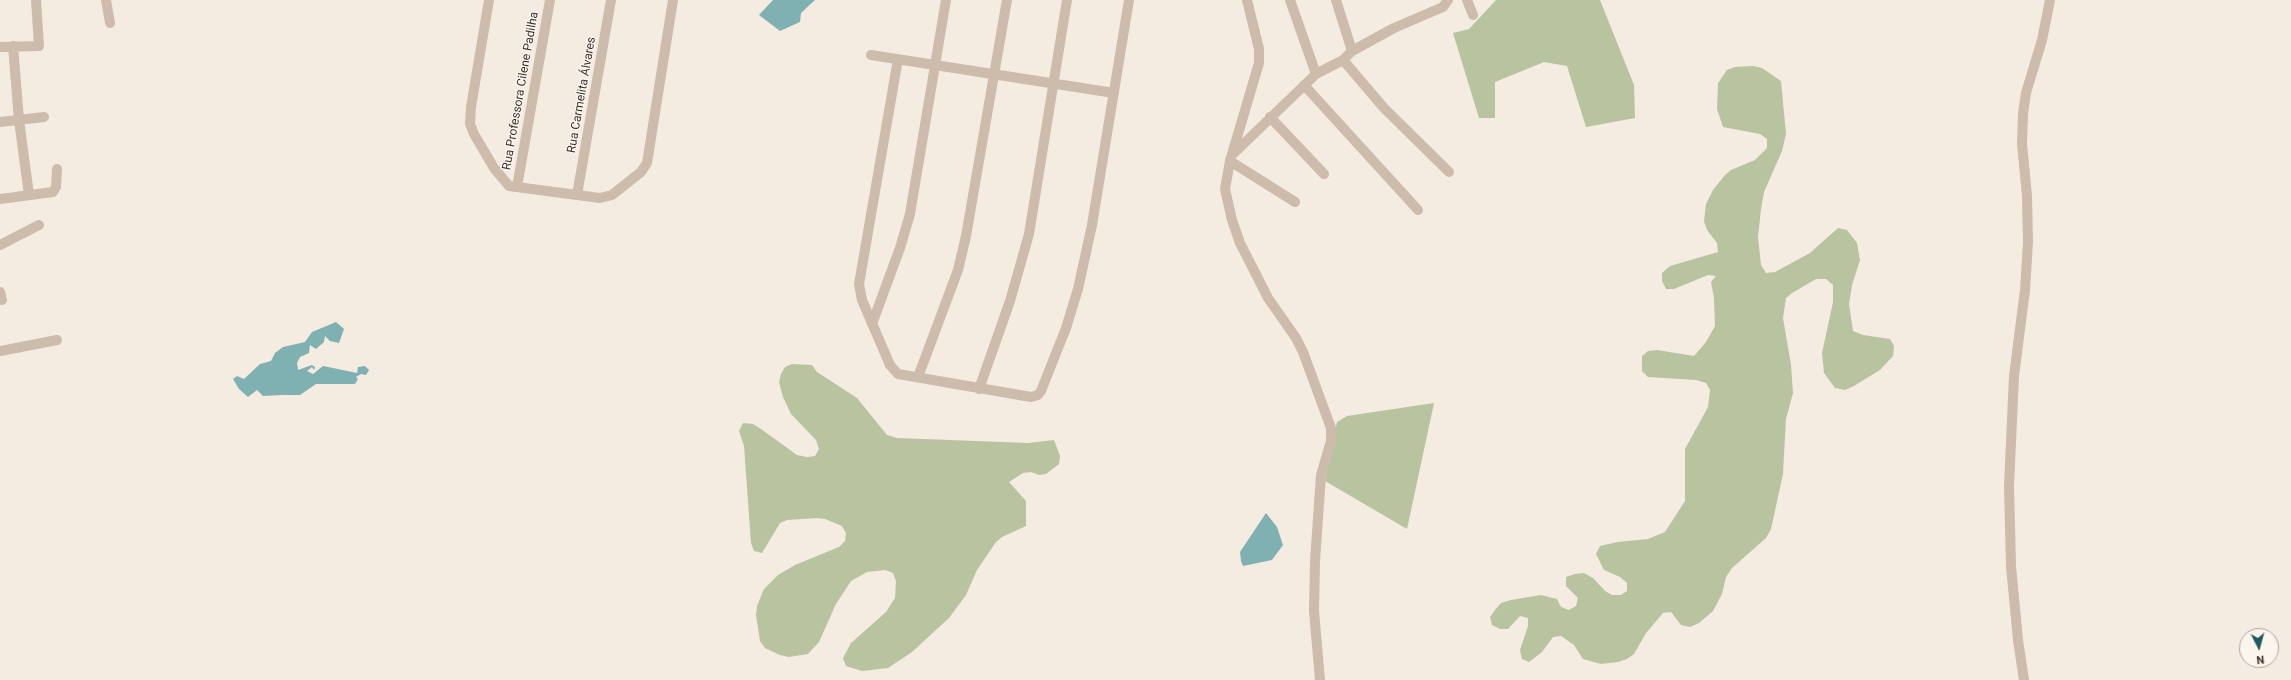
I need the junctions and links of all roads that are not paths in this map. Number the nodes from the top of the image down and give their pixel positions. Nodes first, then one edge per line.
1 (36, 0) edge
2 (106, 0) edge
3 (489, 0) edge
4 (550, 0) edge
5 (611, 0) edge
6 (673, 0) edge
7 (946, 0) edge
8 (1007, 0) edge
9 (1067, 0) edge
10 (1129, 0) edge
11 (1247, 0) edge
12 (1290, 0) edge
13 (1336, 0) edge
14 (1448, 0) edge
15 (1467, 0) edge
16 (2050, 0) edge
17 (1473, 15) dead end
18 (110, 23) dead end
19 (13, 46) junction
20 (0, 47) edge
21 (1352, 51) junction
22 (871, 55) dead end
23 (898, 59) junction
24 (1343, 60) junction
25 (936, 65) junction
26 (1316, 74) junction
27 (995, 75) junction
28 (1053, 84) junction
29 (1304, 85) junction
30 (1114, 93) junction
31 (44, 117) dead end
32 (1270, 117) junction
33 (19, 120) junction
34 (0, 122) edge
35 (1230, 158) junction
36 (57, 169) dead end
37 (1450, 172) dead end
38 (1324, 174) dead end
39 (517, 188) junction
40 (29, 195) junction
41 (577, 195) junction
42 (0, 199) edge
43 (1295, 202) dead end
44 (1418, 210) dead end
45 (40, 225) dead end
46 (0, 245) edge
47 (872, 324) junction
48 (57, 340) dead end
49 (0, 351) edge
50 (918, 377) junction
51 (979, 389) junction
52 (1320, 680) edge
53 (2024, 680) edge

1 - 19 street
2 - 18 street
3 - 39 street
4 - 39 street, Rua Professora Cilene Padilha
5 - 41 street, Rua Carmelita Álvares
6 - 41 street
7 - 25 street
8 - 27 street
9 - 28 street
10 - 30 street
11 - 35 street
12 - 26 street
13 - 21 street
14 - 21 street
15 - 17 street
16 - 53 street
19 - 20 street
19 - 33 street
21 - 24 street
22 - 23 street
23 - 25 street
23 - 47 street
24 - 26 street
24 - 37 street
25 - 27 street
25 - 47 street
26 - 29 street
27 - 28 street
27 - 50 street
28 - 30 street
28 - 51 street
29 - 32 street
29 - 44 street
30 - 51 street
31 - 33 street
32 - 35 street
32 - 38 street
33 - 34 street
33 - 40 street
35 - 43 street
35 - 52 street
36 - 40 street
39 - 41 street
40 - 42 street
45 - 46 street
47 - 50 street
48 - 49 street
50 - 51 street

